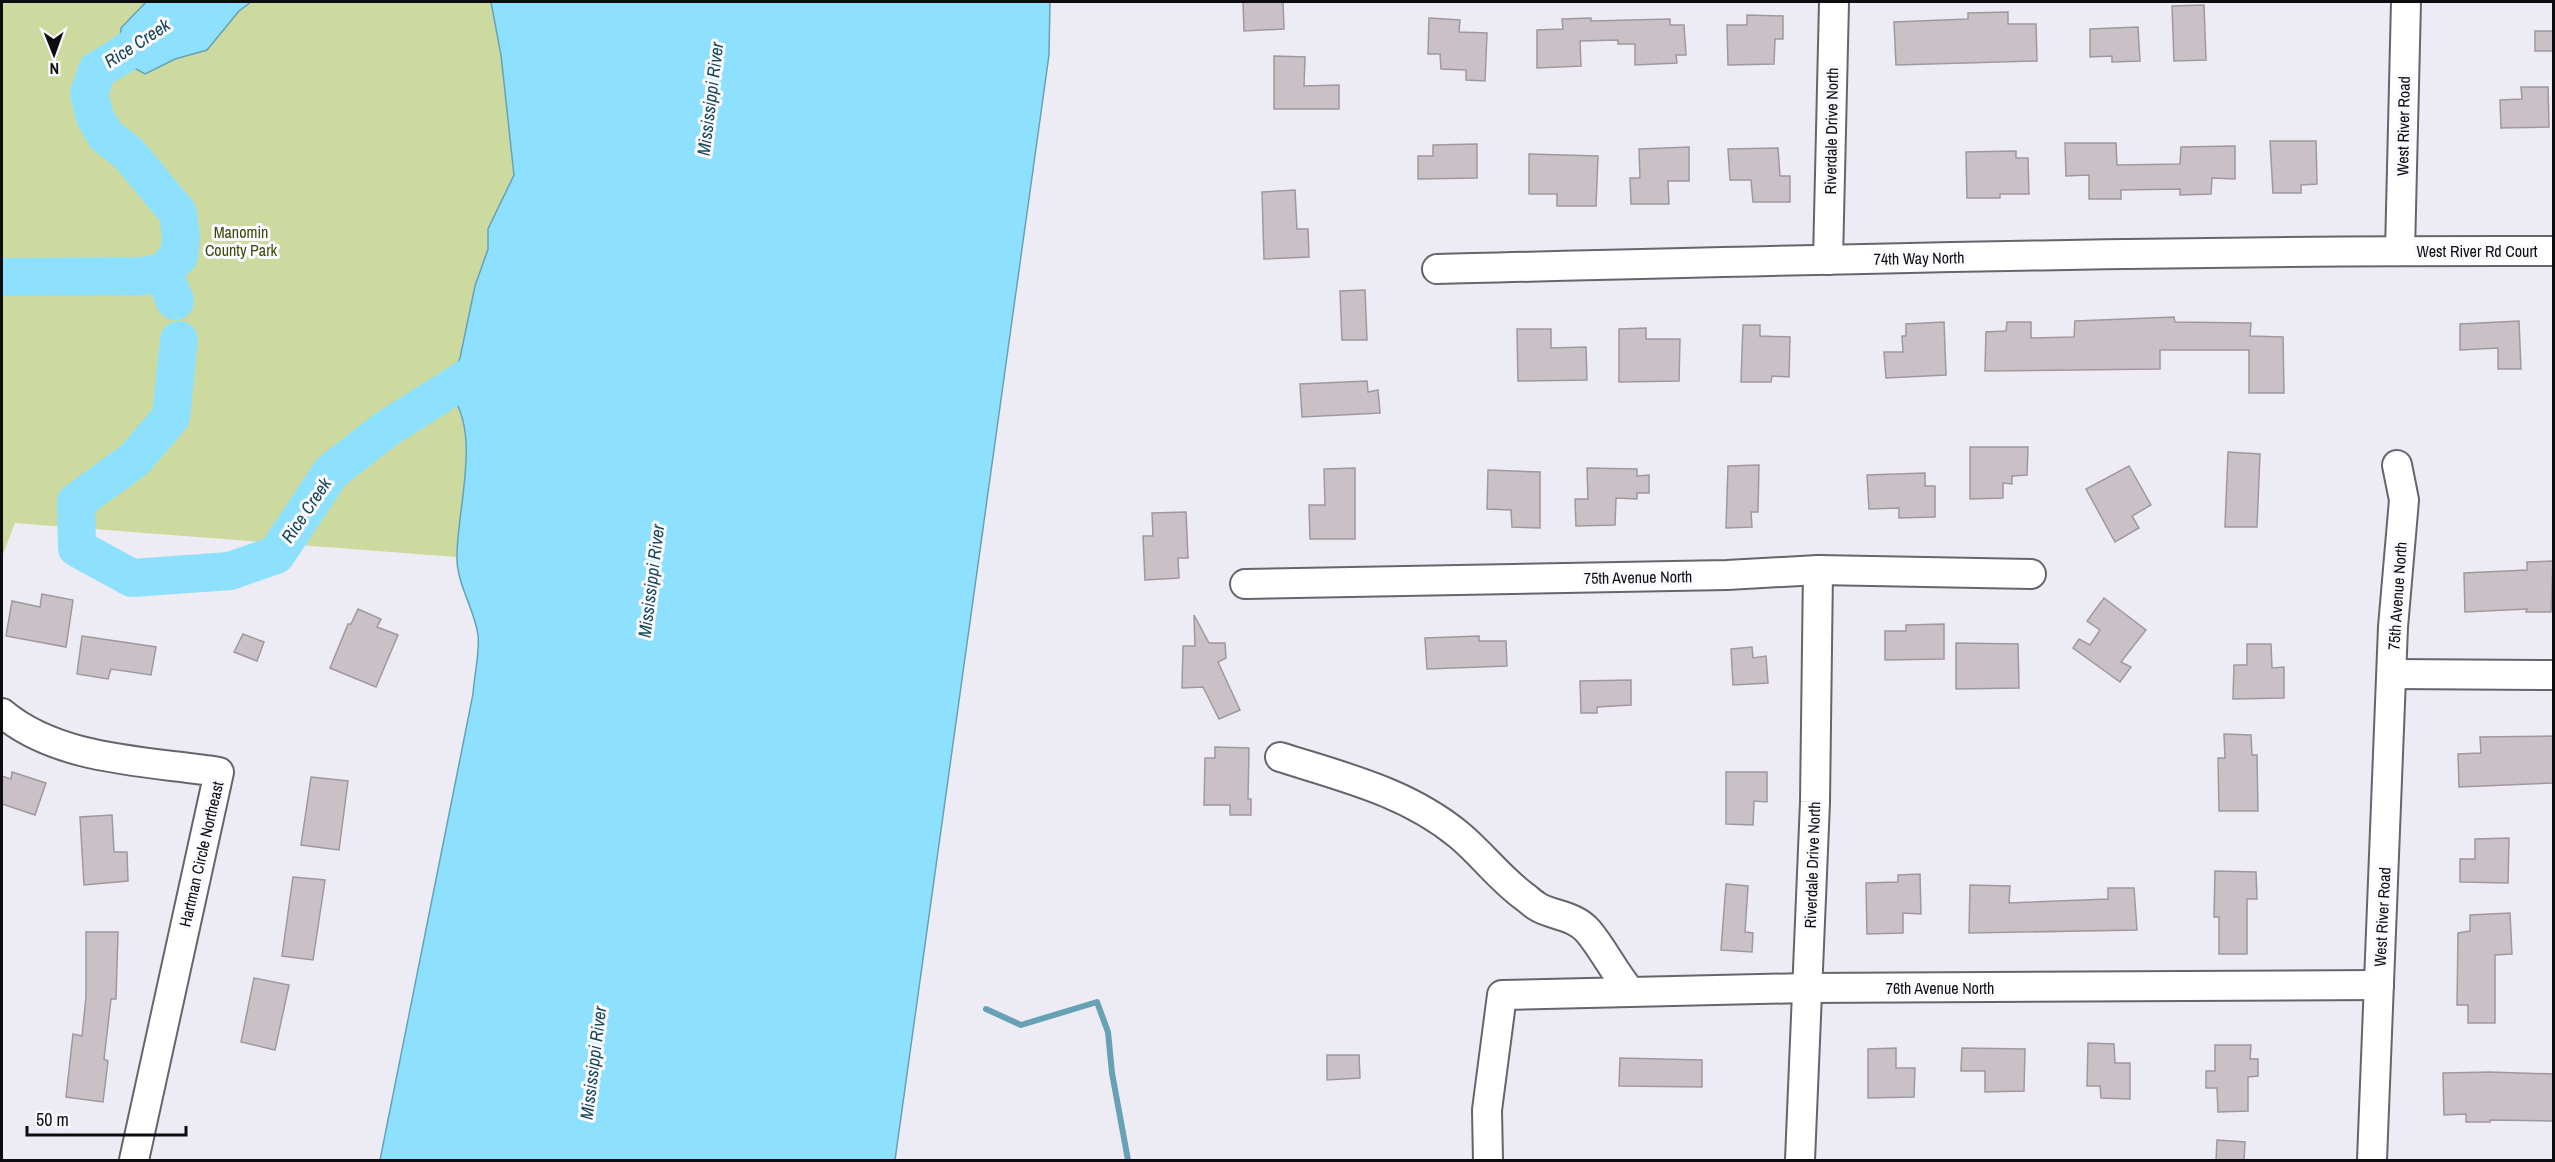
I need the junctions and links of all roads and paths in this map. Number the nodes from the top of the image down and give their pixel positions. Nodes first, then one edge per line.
1 (1834, 2) edge
2 (2406, 2) edge
3 (2400, 251) junction
4 (2553, 251) edge
5 (1828, 260) junction
6 (1437, 269) dead end
7 (2397, 465) dead end
8 (1818, 570) junction
9 (2031, 574) dead end
10 (1245, 584) dead end
11 (2392, 674) junction
12 (2553, 675) edge
13 (2, 713) edge
14 (1280, 757) dead end
15 (2379, 985) junction
16 (1807, 988) junction
17 (1630, 991) junction
18 (134, 1161) edge
19 (1488, 1161) edge
20 (1800, 1161) edge
21 (2372, 1161) edge

1 - 5 street, Riverdale Drive North
2 - 3 street, West River Road
3 - 4 street, West River Rd Court
3 - 5 street, 74th Way North
5 - 6 street, 74th Way North
7 - 11 street, 75th Avenue North
8 - 9 street, 75th Avenue North
8 - 10 street, 75th Avenue North
8 - 16 street, Riverdale Drive North
11 - 12 street, 75th Avenue North
11 - 15 street, West River Road
13 - 18 street, Hartman Circle Northeast
14 - 17 street
15 - 16 street, 76th Avenue North
15 - 21 street, West River Road
16 - 17 street, 76th Avenue North
16 - 20 street, Riverdale Drive North
17 - 19 street, 76th Avenue North

